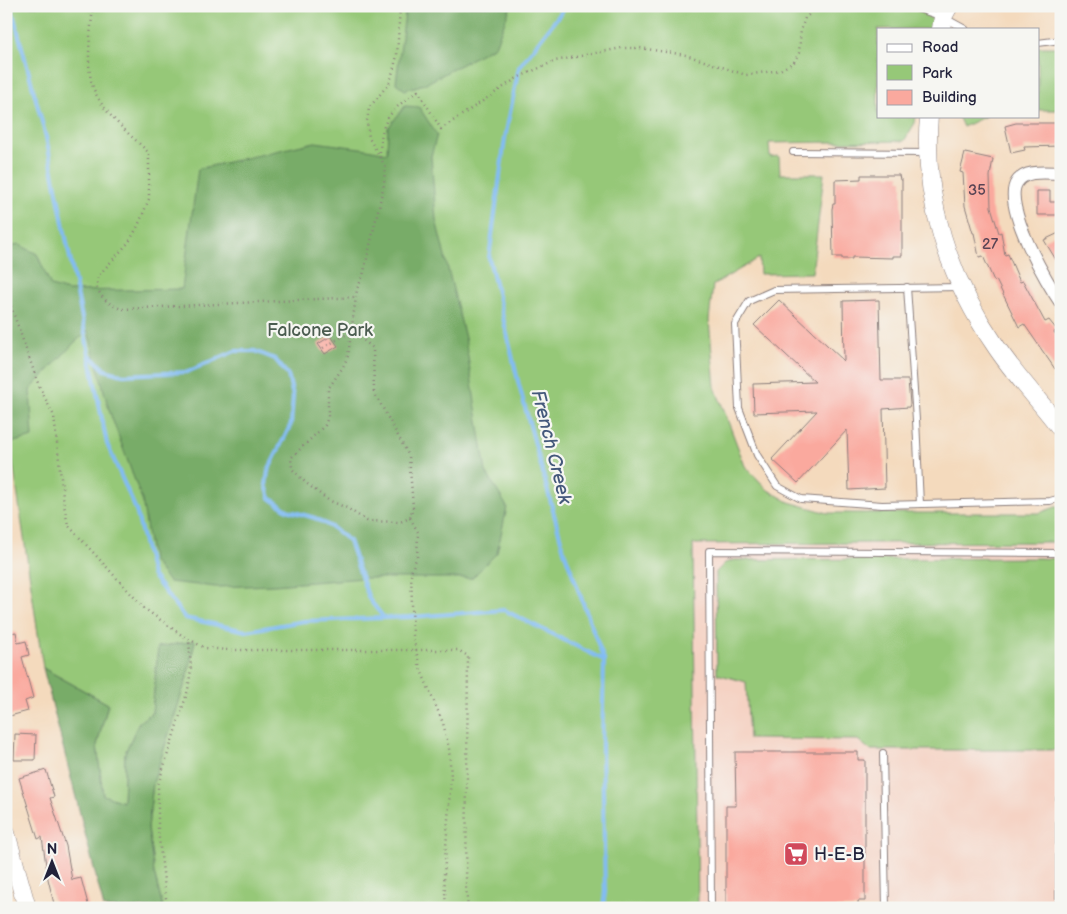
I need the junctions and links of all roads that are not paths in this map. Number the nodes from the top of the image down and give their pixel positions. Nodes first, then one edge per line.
1 (909, 6) edge
2 (944, 17) edge
3 (964, 28) edge
4 (1061, 40) edge
5 (1040, 42) edge
6 (929, 118) edge
7 (793, 152) dead end
8 (928, 153) junction
9 (1061, 173) edge
10 (907, 287) junction
11 (961, 287) junction
12 (1061, 303) edge
13 (1060, 427) edge
14 (1061, 498) edge
15 (920, 504) junction
16 (1061, 553) edge
17 (883, 753) dead end
18 (1061, 799) edge
19 (6, 833) edge
20 (1060, 899) edge
21 (27, 908) edge
22 (711, 908) edge
23 (886, 908) edge
24 (1059, 908) edge

1 - 2 lane
2 - 3 lane
4 - 5 lane
6 - 8 street
7 - 8 lane
8 - 11 street
9 - 12 street
10 - 11 lane
10 - 15 lane
10 - 15 lane
11 - 13 street
14 - 15 lane
16 - 22 lane
17 - 23 lane
18 - 20 lane
19 - 21 street
20 - 24 lane

